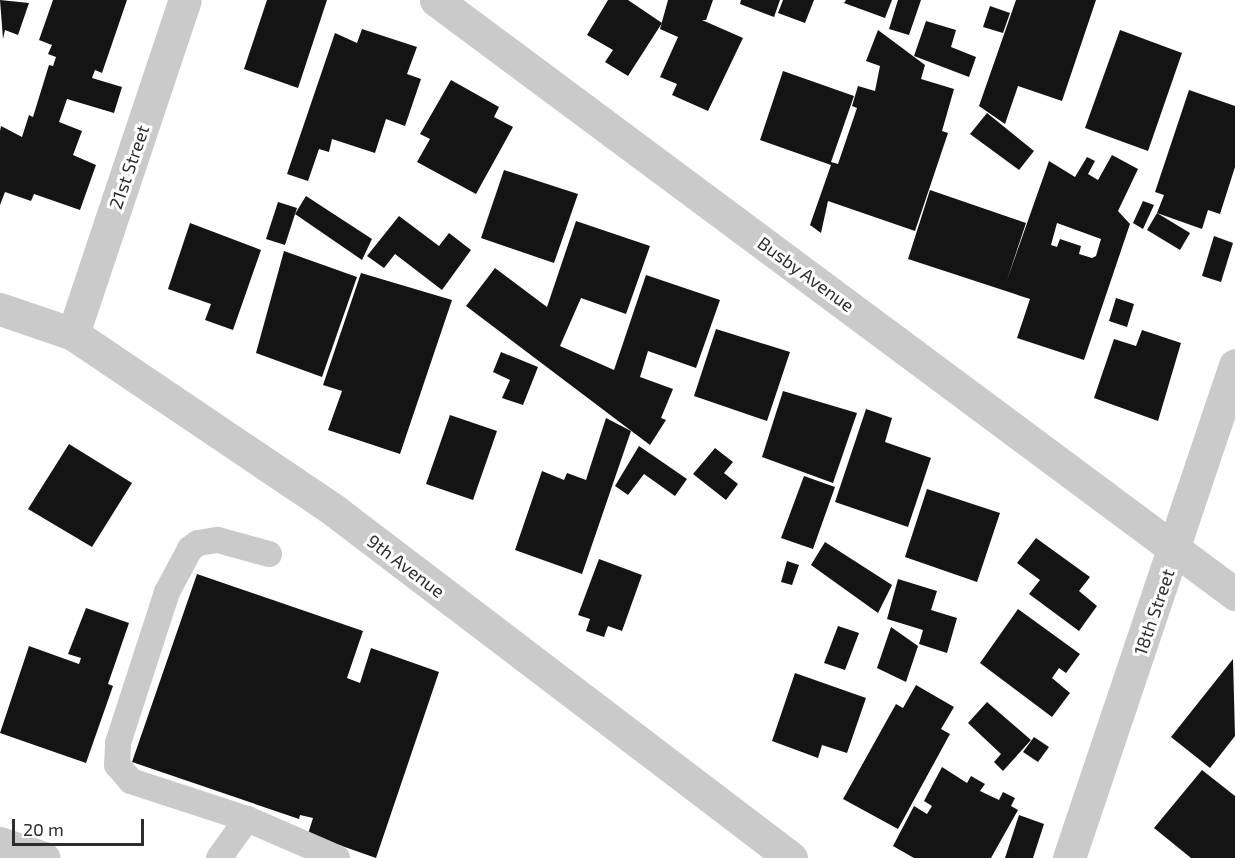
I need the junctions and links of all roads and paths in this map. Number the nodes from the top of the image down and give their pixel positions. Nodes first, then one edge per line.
1 (185, 0) edge
2 (436, 0) edge
3 (0, 309) edge
4 (73, 334) junction
5 (1235, 365) edge
6 (1176, 547) junction
7 (269, 554) dead end
8 (1235, 594) edge
9 (247, 819) junction
10 (0, 843) edge
11 (44, 858) edge
12 (219, 858) edge
13 (337, 858) edge
14 (791, 858) edge
15 (1069, 858) edge

1 - 4 street, 21st Street
2 - 6 street, Busby Avenue
3 - 4 street, 9th Avenue
4 - 14 street, 9th Avenue
5 - 6 street, 18th Street
6 - 8 street, Busby Avenue
6 - 15 street, 18th Street
7 - 9 lane
9 - 12 lane
9 - 13 lane
10 - 11 street

